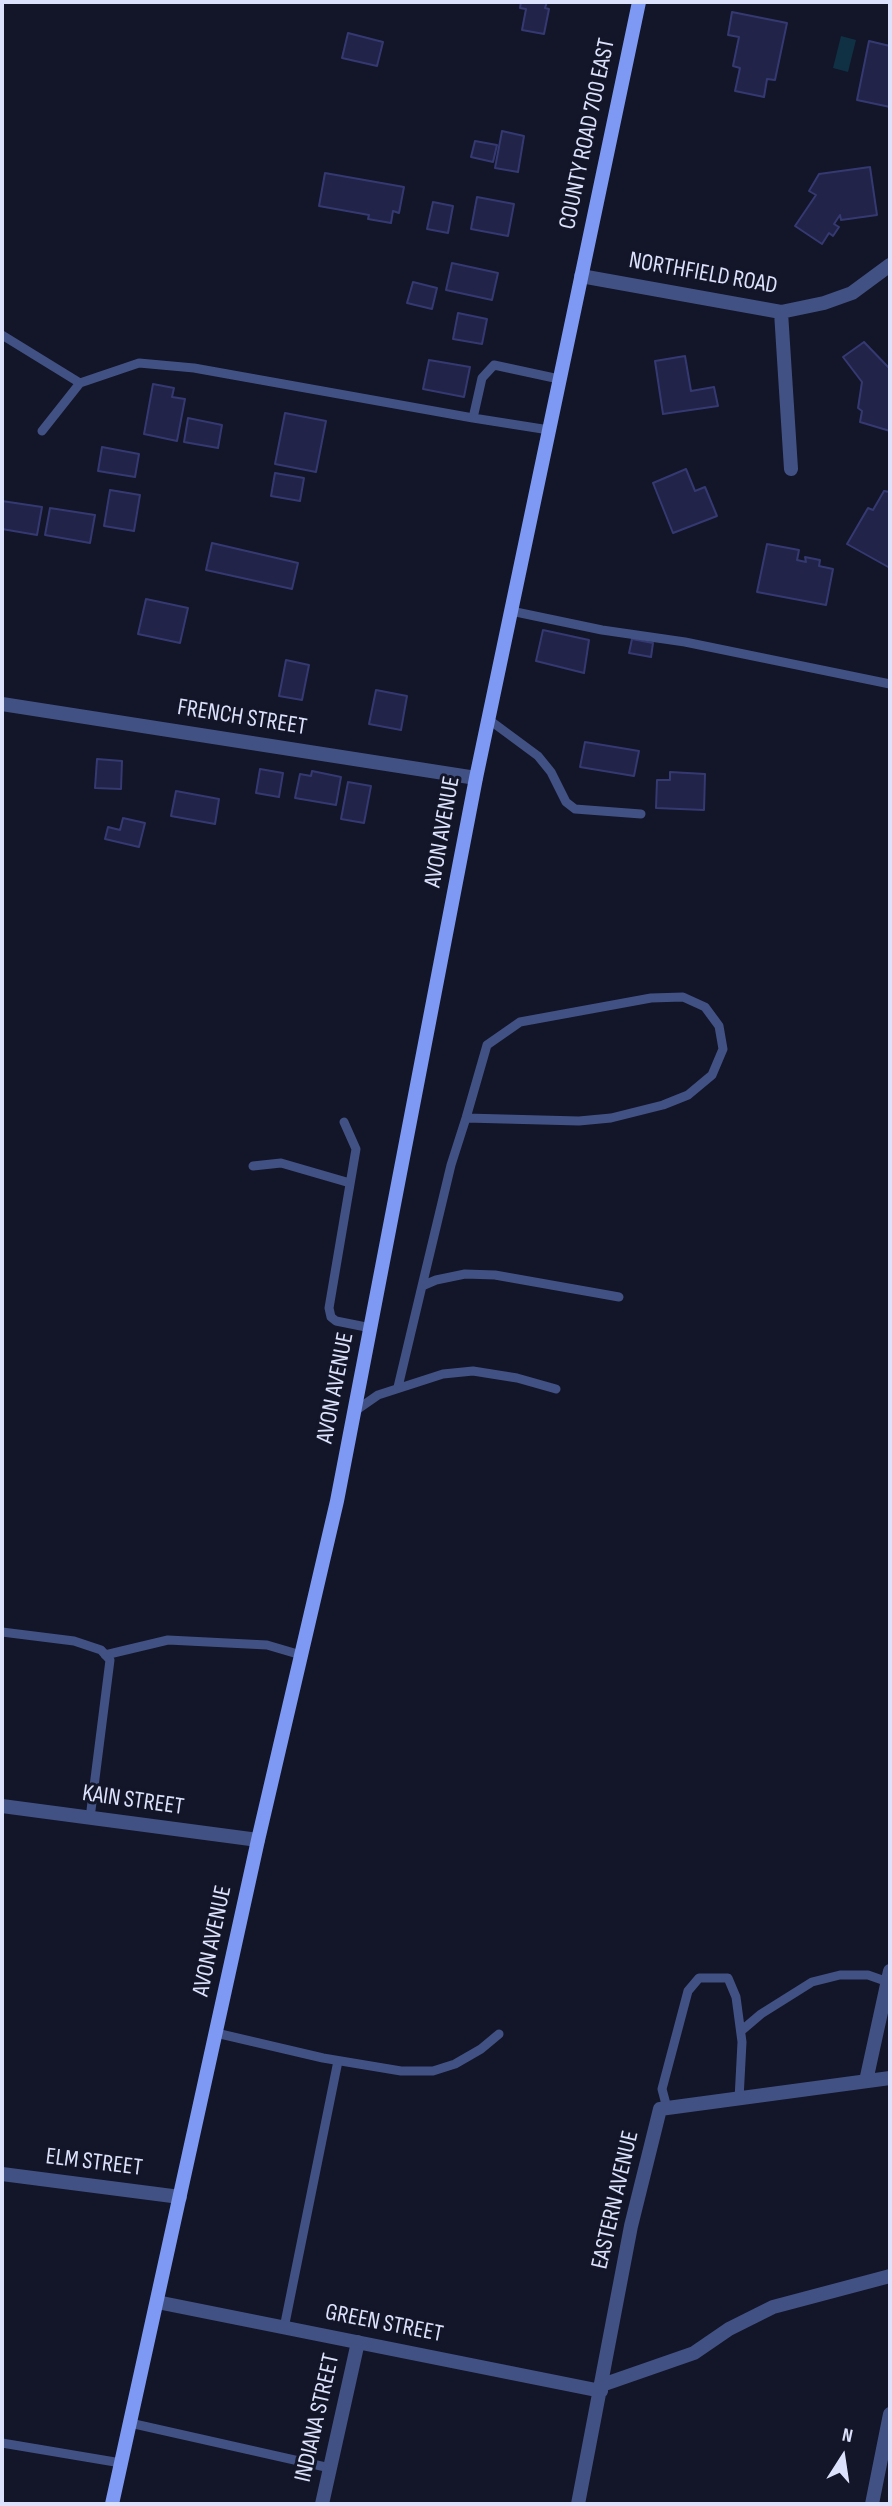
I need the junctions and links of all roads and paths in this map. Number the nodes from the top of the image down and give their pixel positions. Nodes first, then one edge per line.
1 (639, 2) edge
2 (890, 265) edge
3 (581, 276) junction
4 (781, 312) junction
5 (2, 335) edge
6 (559, 379) junction
7 (80, 383) junction
8 (473, 418) junction
9 (549, 430) junction
10 (42, 431) dead end
11 (791, 469) dead end
12 (511, 611) junction
13 (890, 684) edge
14 (2, 704) edge
15 (488, 719) junction
16 (476, 778) junction
17 (641, 814) dead end
18 (466, 1118) junction
19 (344, 1122) dead end
20 (253, 1166) dead end
21 (350, 1183) junction
22 (422, 1286) junction
23 (619, 1297) dead end
24 (371, 1328) junction
25 (398, 1387) junction
26 (556, 1389) dead end
27 (355, 1411) junction
28 (2, 1632) edge
29 (105, 1655) junction
30 (301, 1655) junction
31 (2, 1806) edge
32 (90, 1818) junction
33 (258, 1840) junction
34 (889, 1976) edge
35 (741, 2031) junction
36 (216, 2033) junction
37 (499, 2034) dead end
38 (338, 2060) junction
39 (890, 2078) edge
40 (866, 2081) junction
41 (739, 2099) junction
42 (667, 2108) junction
43 (2, 2174) edge
44 (180, 2197) junction
45 (890, 2276) edge
46 (158, 2302) junction
47 (284, 2328) junction
48 (358, 2342) junction
49 (601, 2388) junction
50 (890, 2414) edge
51 (130, 2423) junction
52 (2, 2443) edge
53 (121, 2463) junction
54 (330, 2468) junction
55 (112, 2504) edge
56 (322, 2504) edge
57 (578, 2504) edge
58 (872, 2504) edge

1 - 3 main road, COUNTY ROAD 700 EAST
2 - 4 street, NORTHFIELD ROAD
3 - 4 street, NORTHFIELD ROAD
3 - 6 main road, AVON AVENUE
4 - 11 street
5 - 7 lane
6 - 8 lane
6 - 9 main road, AVON AVENUE
7 - 8 lane
7 - 10 lane
8 - 9 lane
9 - 12 main road, AVON AVENUE
12 - 13 lane
12 - 15 main road, AVON AVENUE
14 - 16 street, FRENCH STREET
15 - 16 main road, AVON AVENUE
15 - 17 lane
16 - 24 main road, AVON AVENUE
18 - 18 lane
18 - 22 lane
19 - 21 lane
20 - 21 lane
21 - 24 lane
22 - 23 lane
22 - 25 lane
24 - 27 main road, AVON AVENUE
25 - 26 lane
25 - 27 lane
27 - 30 main road, AVON AVENUE
28 - 29 lane
29 - 30 lane
29 - 32 lane
30 - 33 main road, AVON AVENUE
31 - 32 street, KAIN STREET
32 - 33 street, KAIN STREET
33 - 36 main road, AVON AVENUE
34 - 35 lane
34 - 40 street
35 - 41 lane
35 - 42 lane
36 - 38 lane
36 - 44 main road, AVON AVENUE
37 - 38 lane
38 - 47 lane
39 - 40 street, EASTERN AVENUE
40 - 41 street, EASTERN AVENUE
41 - 42 street, EASTERN AVENUE
42 - 49 street, EASTERN AVENUE
43 - 44 street, ELM STREET
44 - 46 main road, AVON AVENUE
45 - 49 street
46 - 47 street, GREEN STREET
46 - 51 main road, AVON AVENUE
47 - 48 street, GREEN STREET
48 - 49 street, GREEN STREET
48 - 54 street, INDIANA STREET
49 - 57 street, EASTERN AVENUE
50 - 58 street
51 - 53 main road, AVON AVENUE
51 - 54 lane
52 - 53 lane
53 - 55 main road, AVON AVENUE
54 - 56 street, INDIANA STREET

